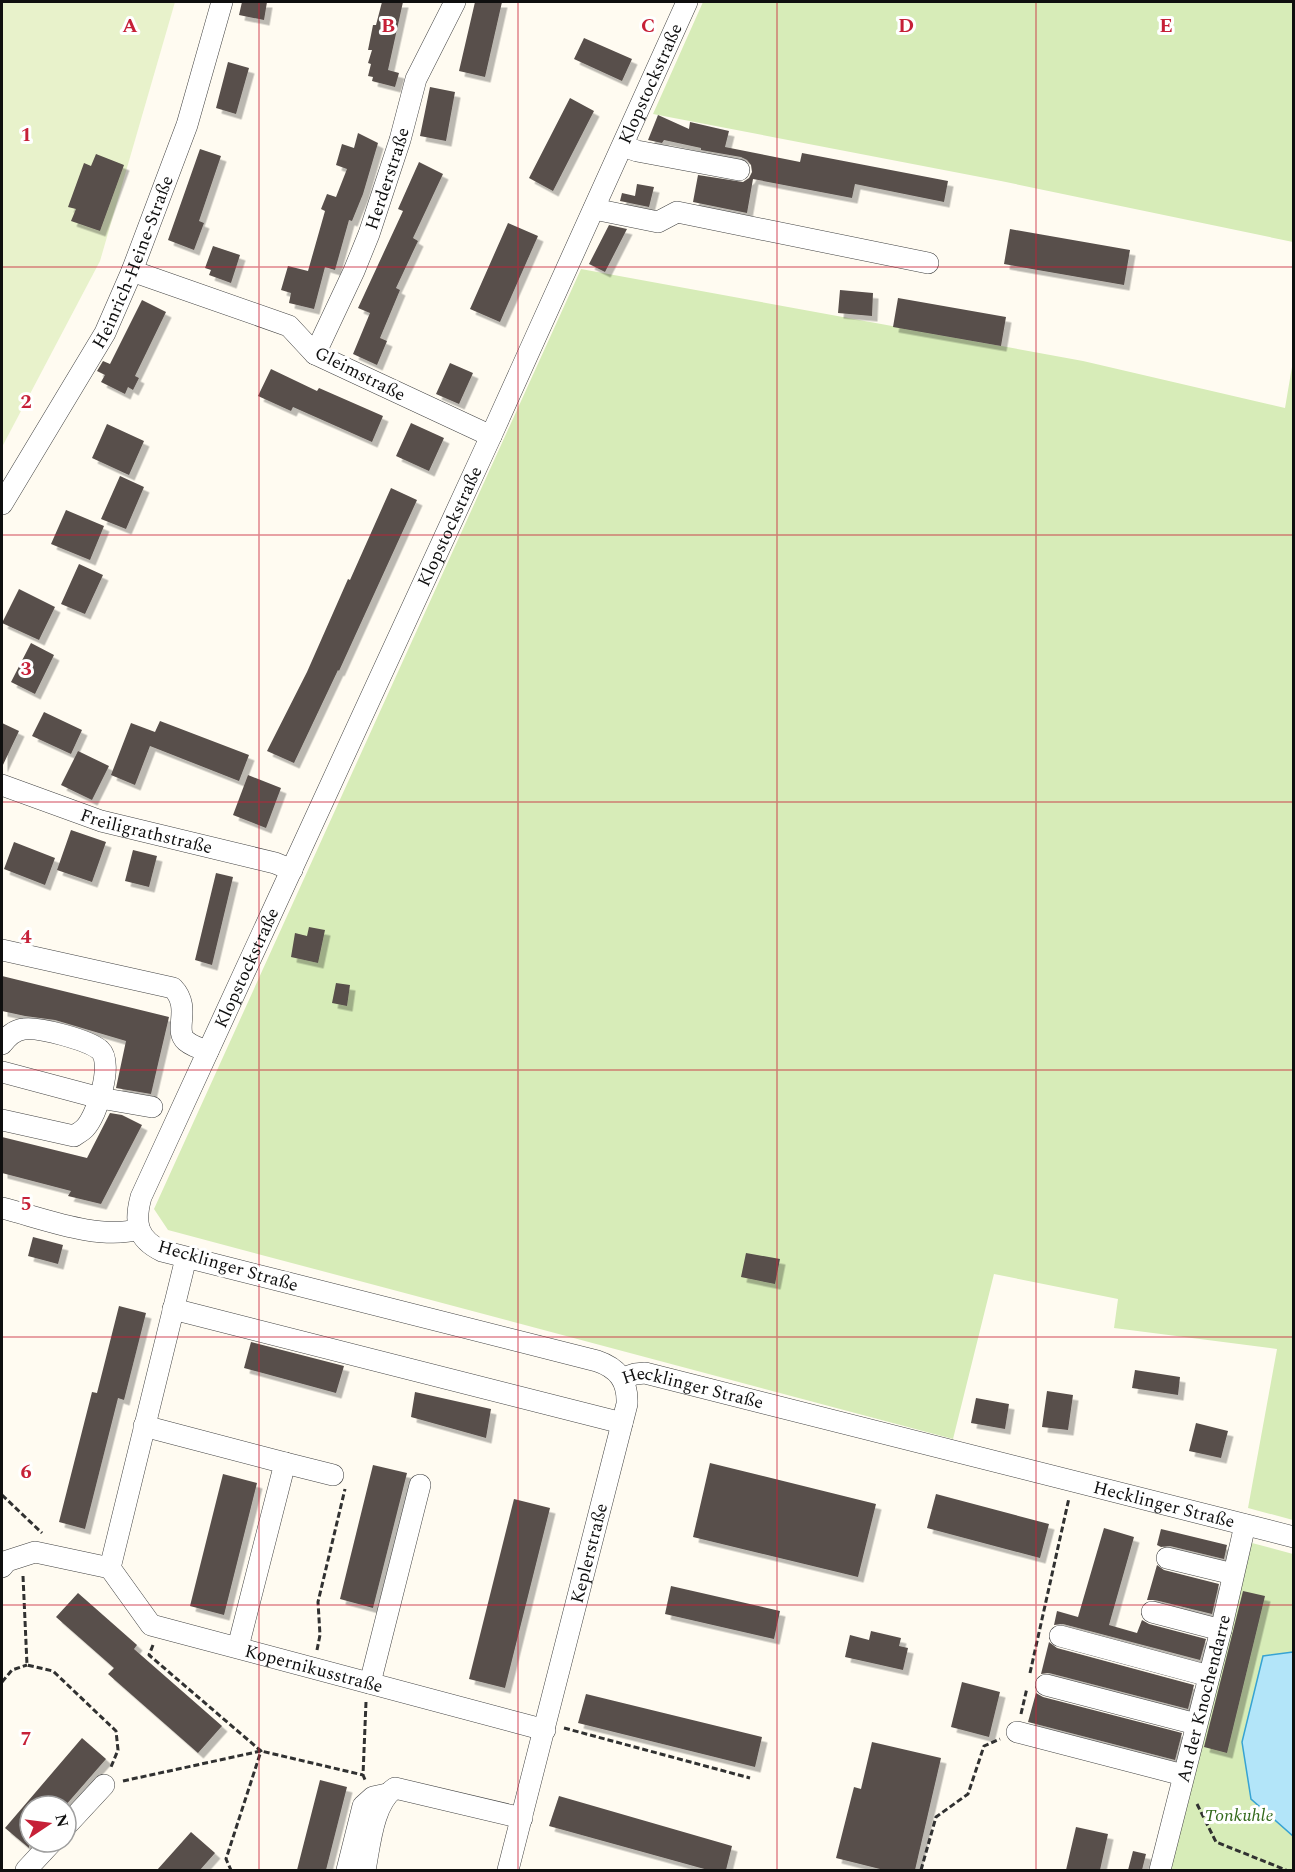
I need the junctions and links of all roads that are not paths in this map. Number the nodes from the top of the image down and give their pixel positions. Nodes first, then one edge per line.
1 (222, 2) edge
2 (455, 2) edge
3 (687, 2) edge
4 (623, 146) junction
5 (739, 170) dead end
6 (594, 209) junction
7 (928, 263) dead end
8 (132, 272) junction
9 (315, 354) junction
10 (491, 436) junction
11 (2, 504) edge
12 (2, 784) edge
13 (292, 870) junction
14 (2, 950) edge
15 (2, 1044) edge
16 (208, 1052) junction
17 (2, 1072) edge
18 (100, 1098) junction
19 (152, 1107) dead end
20 (2, 1120) edge
21 (2, 1208) edge
22 (139, 1229) junction
23 (186, 1258) junction
24 (173, 1309) junction
25 (623, 1378) junction
26 (622, 1423) junction
27 (144, 1426) junction
28 (285, 1463) junction
29 (333, 1475) road end
30 (420, 1485) dead end
31 (1245, 1525) junction
32 (1293, 1537) edge
33 (1167, 1558) dead end
34 (2, 1568) edge
35 (110, 1568) junction
36 (1233, 1574) junction
37 (1152, 1612) dead end
38 (1221, 1630) junction
39 (1060, 1636) dead end
40 (238, 1647) junction
41 (1209, 1676) junction
42 (1034, 1682) road end
43 (370, 1683) junction
44 (1196, 1724) junction
45 (545, 1730) junction
46 (1017, 1732) road end
47 (1183, 1775) junction
48 (104, 1785) road end
49 (385, 1793) junction
50 (78, 1814) edge
51 (522, 1818) junction
52 (41, 1854) edge
53 (26, 1870) edge
54 (347, 1870) edge
55 (364, 1870) edge
56 (513, 1870) edge
57 (1160, 1870) edge

1 - 8 street, Heinrich-Heine-Straße
2 - 9 street, Herderstraße
3 - 4 street, Klopstockstraße
4 - 5 street
4 - 6 street, Klopstockstraße
6 - 7 street
6 - 10 street, Klopstockstraße
8 - 9 street, Gleimstraße
8 - 11 street, Heinrich-Heine-Straße
9 - 10 street, Gleimstraße
10 - 13 street, Klopstockstraße
12 - 13 street, Freiligrathstraße
13 - 16 street, Klopstockstraße
14 - 16 street, Klopstockstraße
15 - 18 street
16 - 22 street, Klopstockstraße
17 - 18 street
18 - 19 street
18 - 20 street
21 - 22 street, Hecklinger Straße
22 - 23 street, Hecklinger Straße
23 - 24 street
23 - 25 street, Hecklinger Straße
24 - 26 street
24 - 27 street
25 - 26 street, Keplerstraße
25 - 31 street, Hecklinger Straße
26 - 45 street, Keplerstraße
27 - 28 street
27 - 35 street
28 - 29 street
28 - 40 street
30 - 43 street
31 - 32 street, Hecklinger Straße
31 - 36 street, An der Knochendarre
33 - 36 street
34 - 35 street
35 - 40 street, Kopernikusstraße
36 - 38 street, An der Knochendarre
37 - 38 street
38 - 41 street, An der Knochendarre
39 - 41 street
40 - 43 street, Kopernikusstraße
41 - 44 street, An der Knochendarre
42 - 44 street
43 - 45 street, Kopernikusstraße
44 - 47 street, An der Knochendarre
45 - 51 street, Keplerstraße
46 - 47 street
47 - 57 street, An der Knochendarre
48 - 50 street
49 - 51 street
49 - 54 street
49 - 55 street
51 - 56 street, Keplerstraße
52 - 53 street

